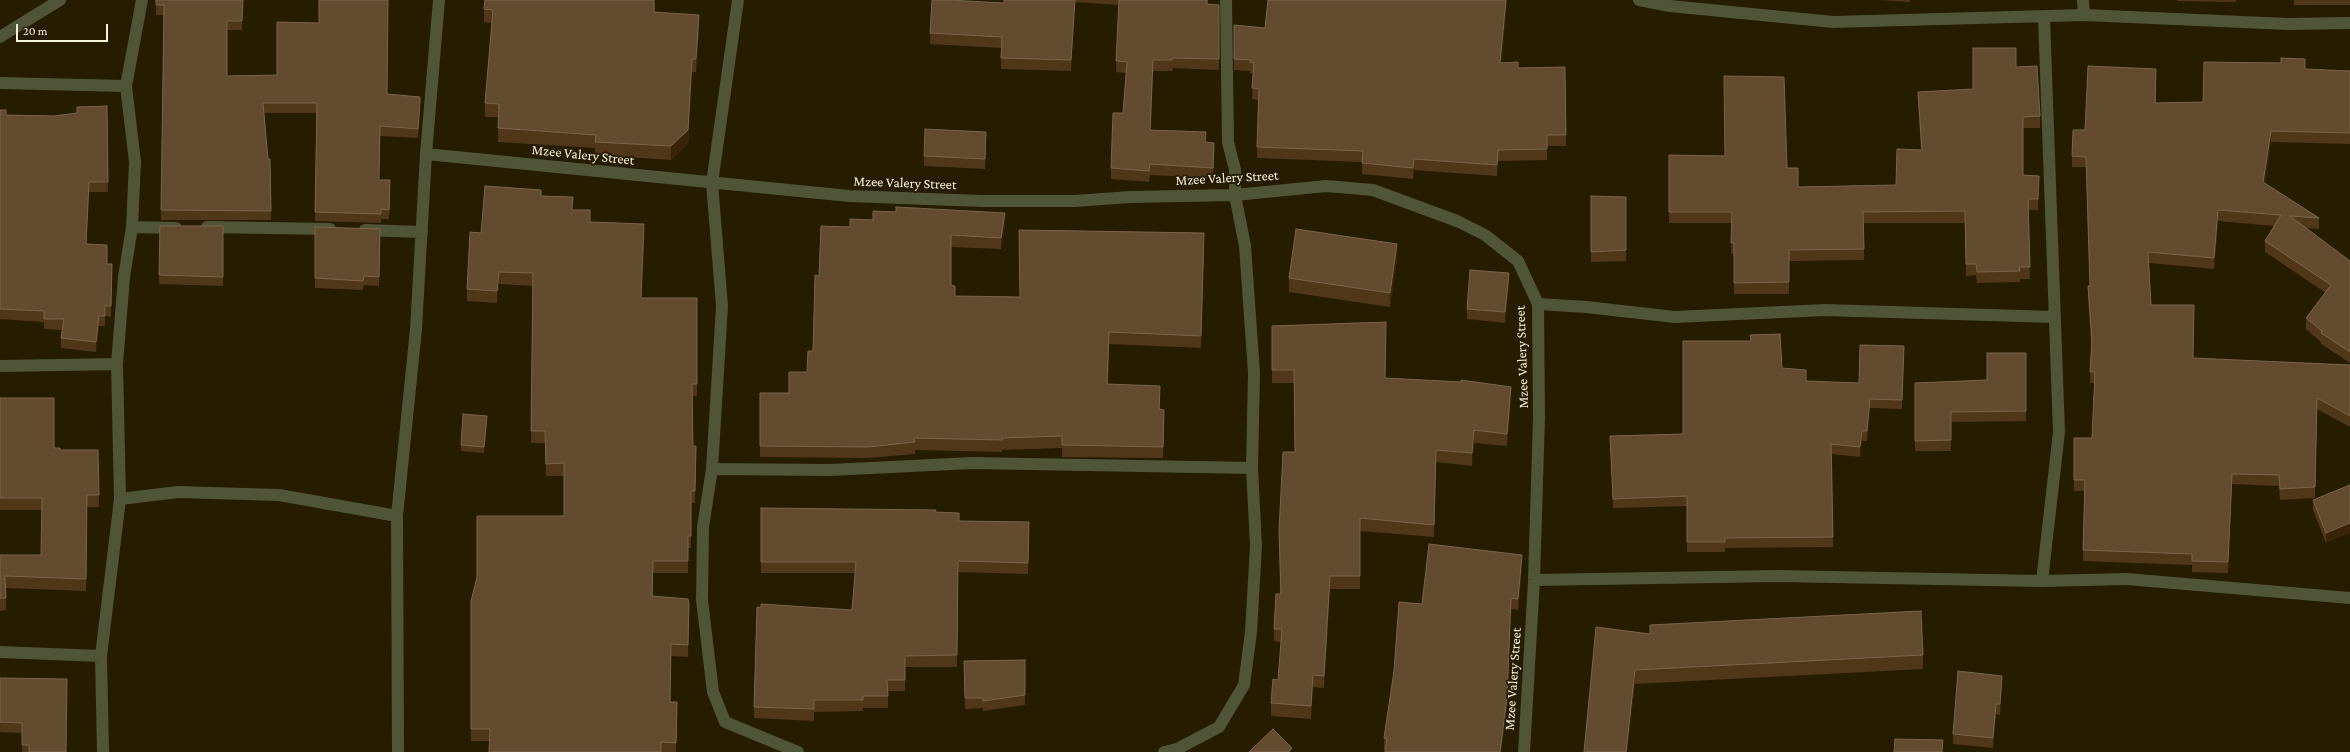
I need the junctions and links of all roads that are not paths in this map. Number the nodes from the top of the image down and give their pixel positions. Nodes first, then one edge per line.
1 (60, 0) edge
2 (142, 0) edge
3 (439, 0) edge
4 (738, 0) edge
5 (1226, 0) edge
6 (1639, 0) edge
7 (2083, 0) edge
8 (2084, 15) junction
9 (2044, 18) junction
10 (2350, 23) edge
11 (0, 37) edge
12 (0, 83) edge
13 (126, 86) junction
14 (426, 154) junction
15 (712, 183) junction
16 (1235, 195) junction
17 (132, 227) junction
18 (422, 232) junction
19 (1538, 304) junction
20 (2054, 318) junction
21 (117, 364) junction
22 (0, 366) edge
23 (1252, 468) junction
24 (712, 469) junction
25 (120, 499) junction
26 (397, 516) junction
27 (1534, 580) junction
28 (2042, 581) junction
29 (2350, 598) edge
30 (0, 652) edge
31 (101, 656) junction
32 (103, 752) edge
33 (398, 752) edge
34 (798, 752) edge
35 (1164, 752) edge
36 (1524, 752) edge

1 - 11 street
2 - 13 street
3 - 14 street
4 - 15 street
5 - 16 street
6 - 9 street
7 - 8 street
8 - 9 street
8 - 10 street
9 - 20 street
12 - 13 street
13 - 17 street
14 - 15 street, Mzee Valery Street
14 - 18 street
15 - 16 street, Mzee Valery Street
15 - 24 street
16 - 19 street, Mzee Valery Street
16 - 23 street
17 - 18 street
17 - 21 street
18 - 26 street
19 - 20 street
19 - 27 street, Mzee Valery Street
20 - 28 street
21 - 22 street
21 - 25 street
23 - 24 street
23 - 35 street
24 - 34 street
25 - 26 street
25 - 31 street
26 - 33 street
27 - 28 street
27 - 36 street, Mzee Valery Street
28 - 29 street
30 - 31 street
31 - 32 street

